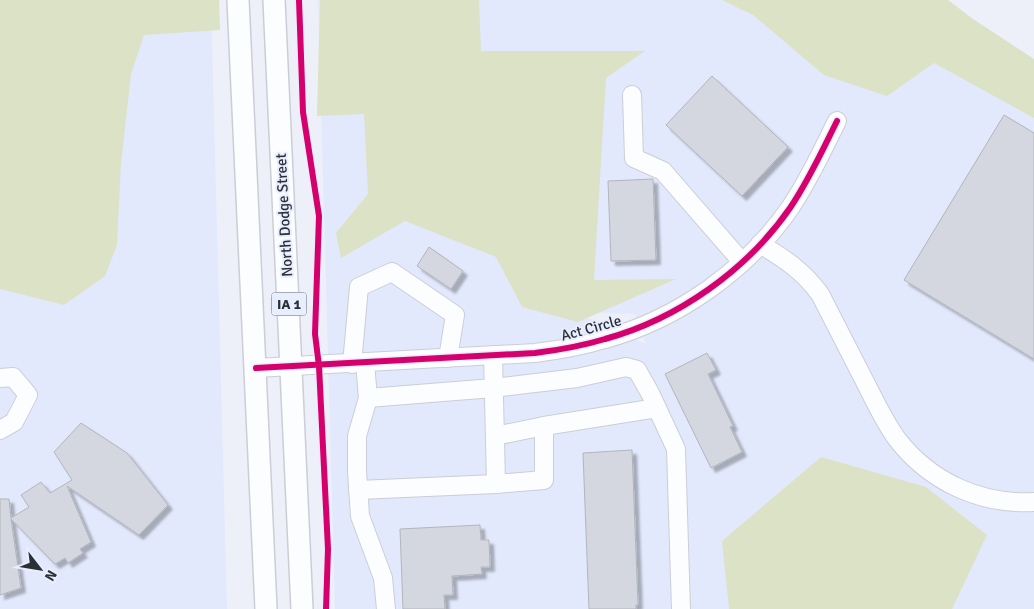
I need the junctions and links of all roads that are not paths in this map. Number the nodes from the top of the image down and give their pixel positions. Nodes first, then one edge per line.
1 (238, 0) edge
2 (274, 0) edge
3 (632, 95) dead end
4 (837, 121) dead end
5 (760, 244) junction
6 (742, 262) junction
7 (493, 355) junction
8 (448, 358) junction
9 (358, 364) junction
10 (256, 368) junction
11 (292, 368) junction
12 (0, 378) edge
13 (493, 388) junction
14 (368, 398) junction
15 (657, 408) junction
16 (544, 426) junction
17 (0, 430) edge
18 (494, 436) junction
19 (496, 484) junction
20 (358, 490) junction
21 (1034, 502) edge
22 (266, 609) edge
23 (302, 609) edge
24 (386, 609) edge
25 (681, 609) edge

1 - 10 main road, IA 1
2 - 11 main road, North Dodge Street / IA 1
3 - 6 street
4 - 5 street, Act Circle
5 - 6 street, Act Circle
5 - 21 street
6 - 7 street, Act Circle
7 - 8 street, Act Circle
7 - 13 street
8 - 9 street, Act Circle
8 - 9 street
9 - 11 street, Act Circle
9 - 14 street
10 - 11 street, Act Circle
10 - 22 main road, IA 1
11 - 23 main road, North Dodge Street / IA 1
12 - 17 street
13 - 14 street
13 - 15 street
13 - 18 street
14 - 20 street
15 - 16 street
15 - 25 street
16 - 18 street
16 - 19 street
18 - 19 street
19 - 20 street
20 - 24 street

